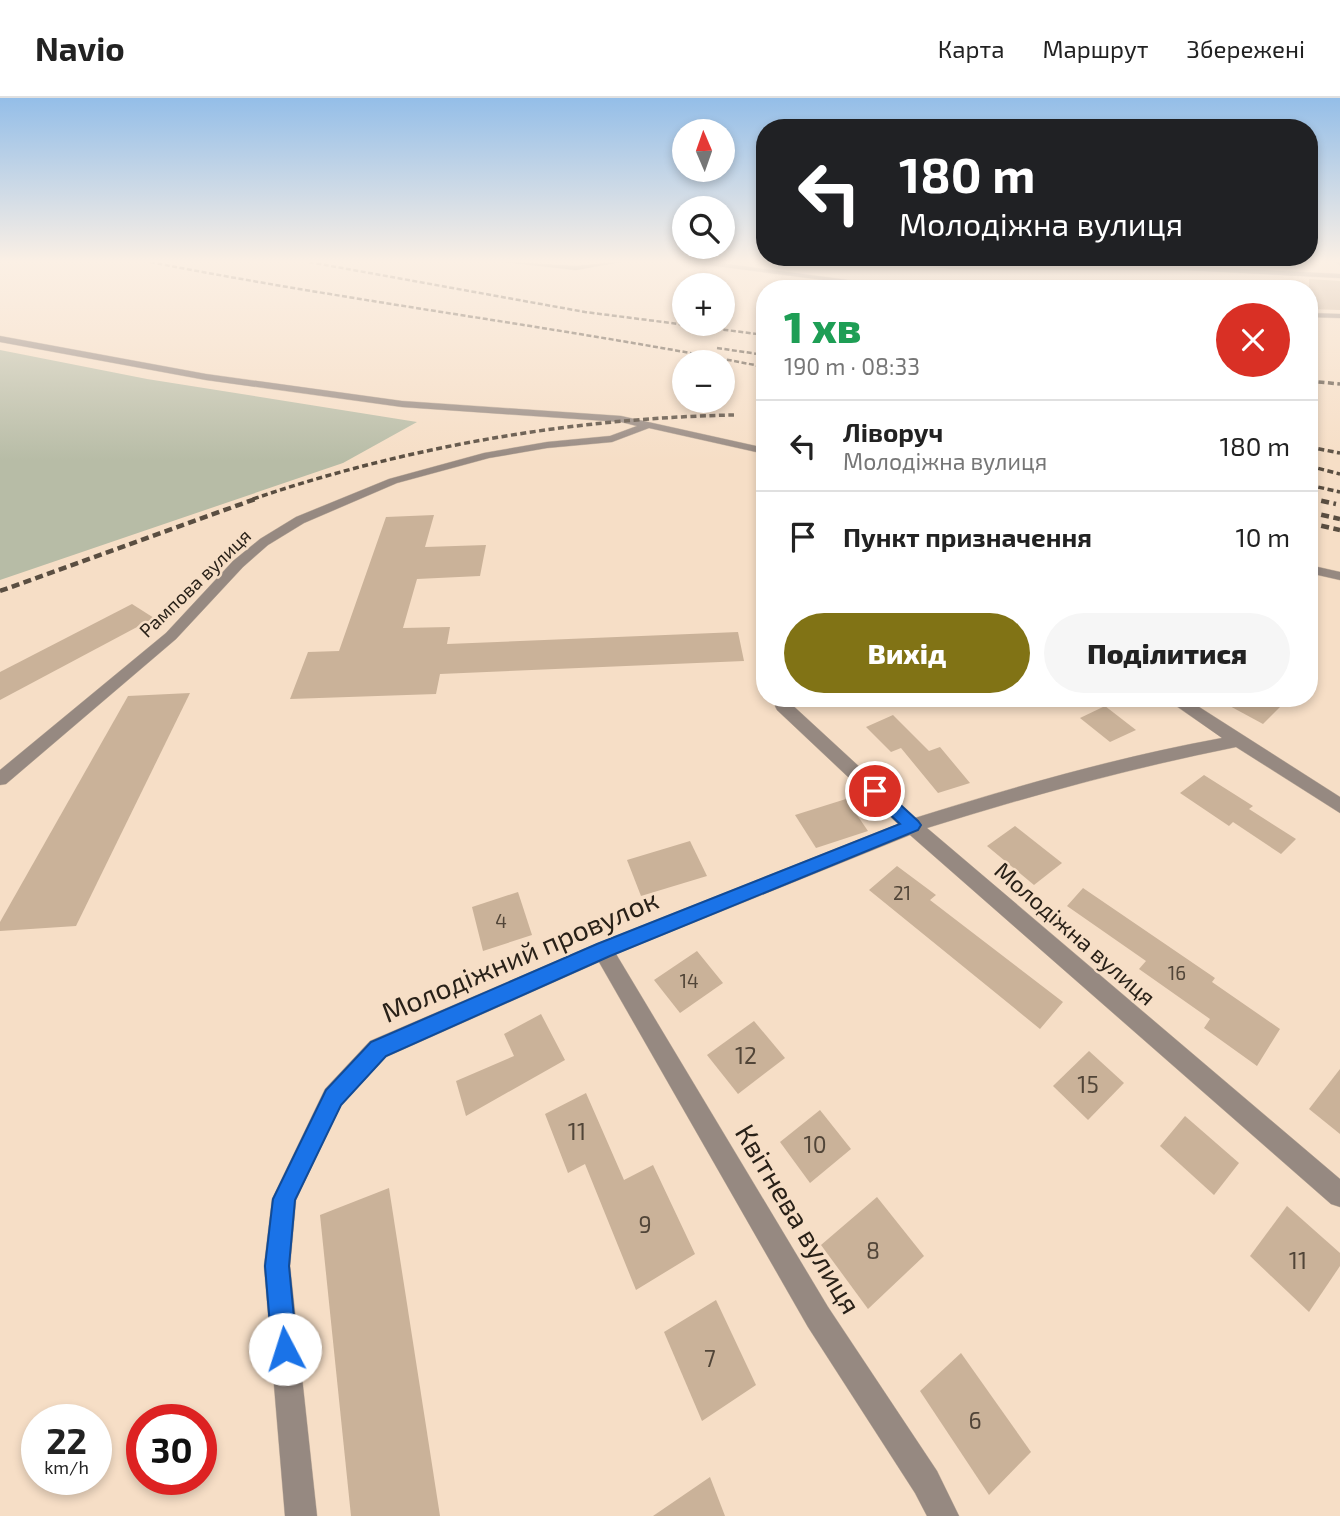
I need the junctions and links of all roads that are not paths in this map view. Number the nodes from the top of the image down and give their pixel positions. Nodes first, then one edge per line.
1 (0, 339) edge
2 (652, 424) junction
3 (756, 449) edge
4 (1318, 571) edge
5 (1340, 576) edge
6 (784, 707) edge
7 (1186, 707) edge
8 (1236, 741) junction
9 (0, 779) edge
10 (1340, 806) edge
11 (912, 825) junction
12 (603, 950) junction
13 (1340, 1195) edge
14 (300, 1516) edge
15 (943, 1516) edge

1 - 2 street
2 - 3 street
2 - 9 street, Рампова вулиця
4 - 5 street
6 - 11 street, Молодіжна вулиця
7 - 8 street
8 - 10 street
8 - 11 street, Молодіжний провулок
11 - 12 street, Молодіжний провулок
11 - 13 street, Молодіжна вулиця
12 - 14 street, Молодіжний провулок
12 - 15 street, Квітнева вулиця

